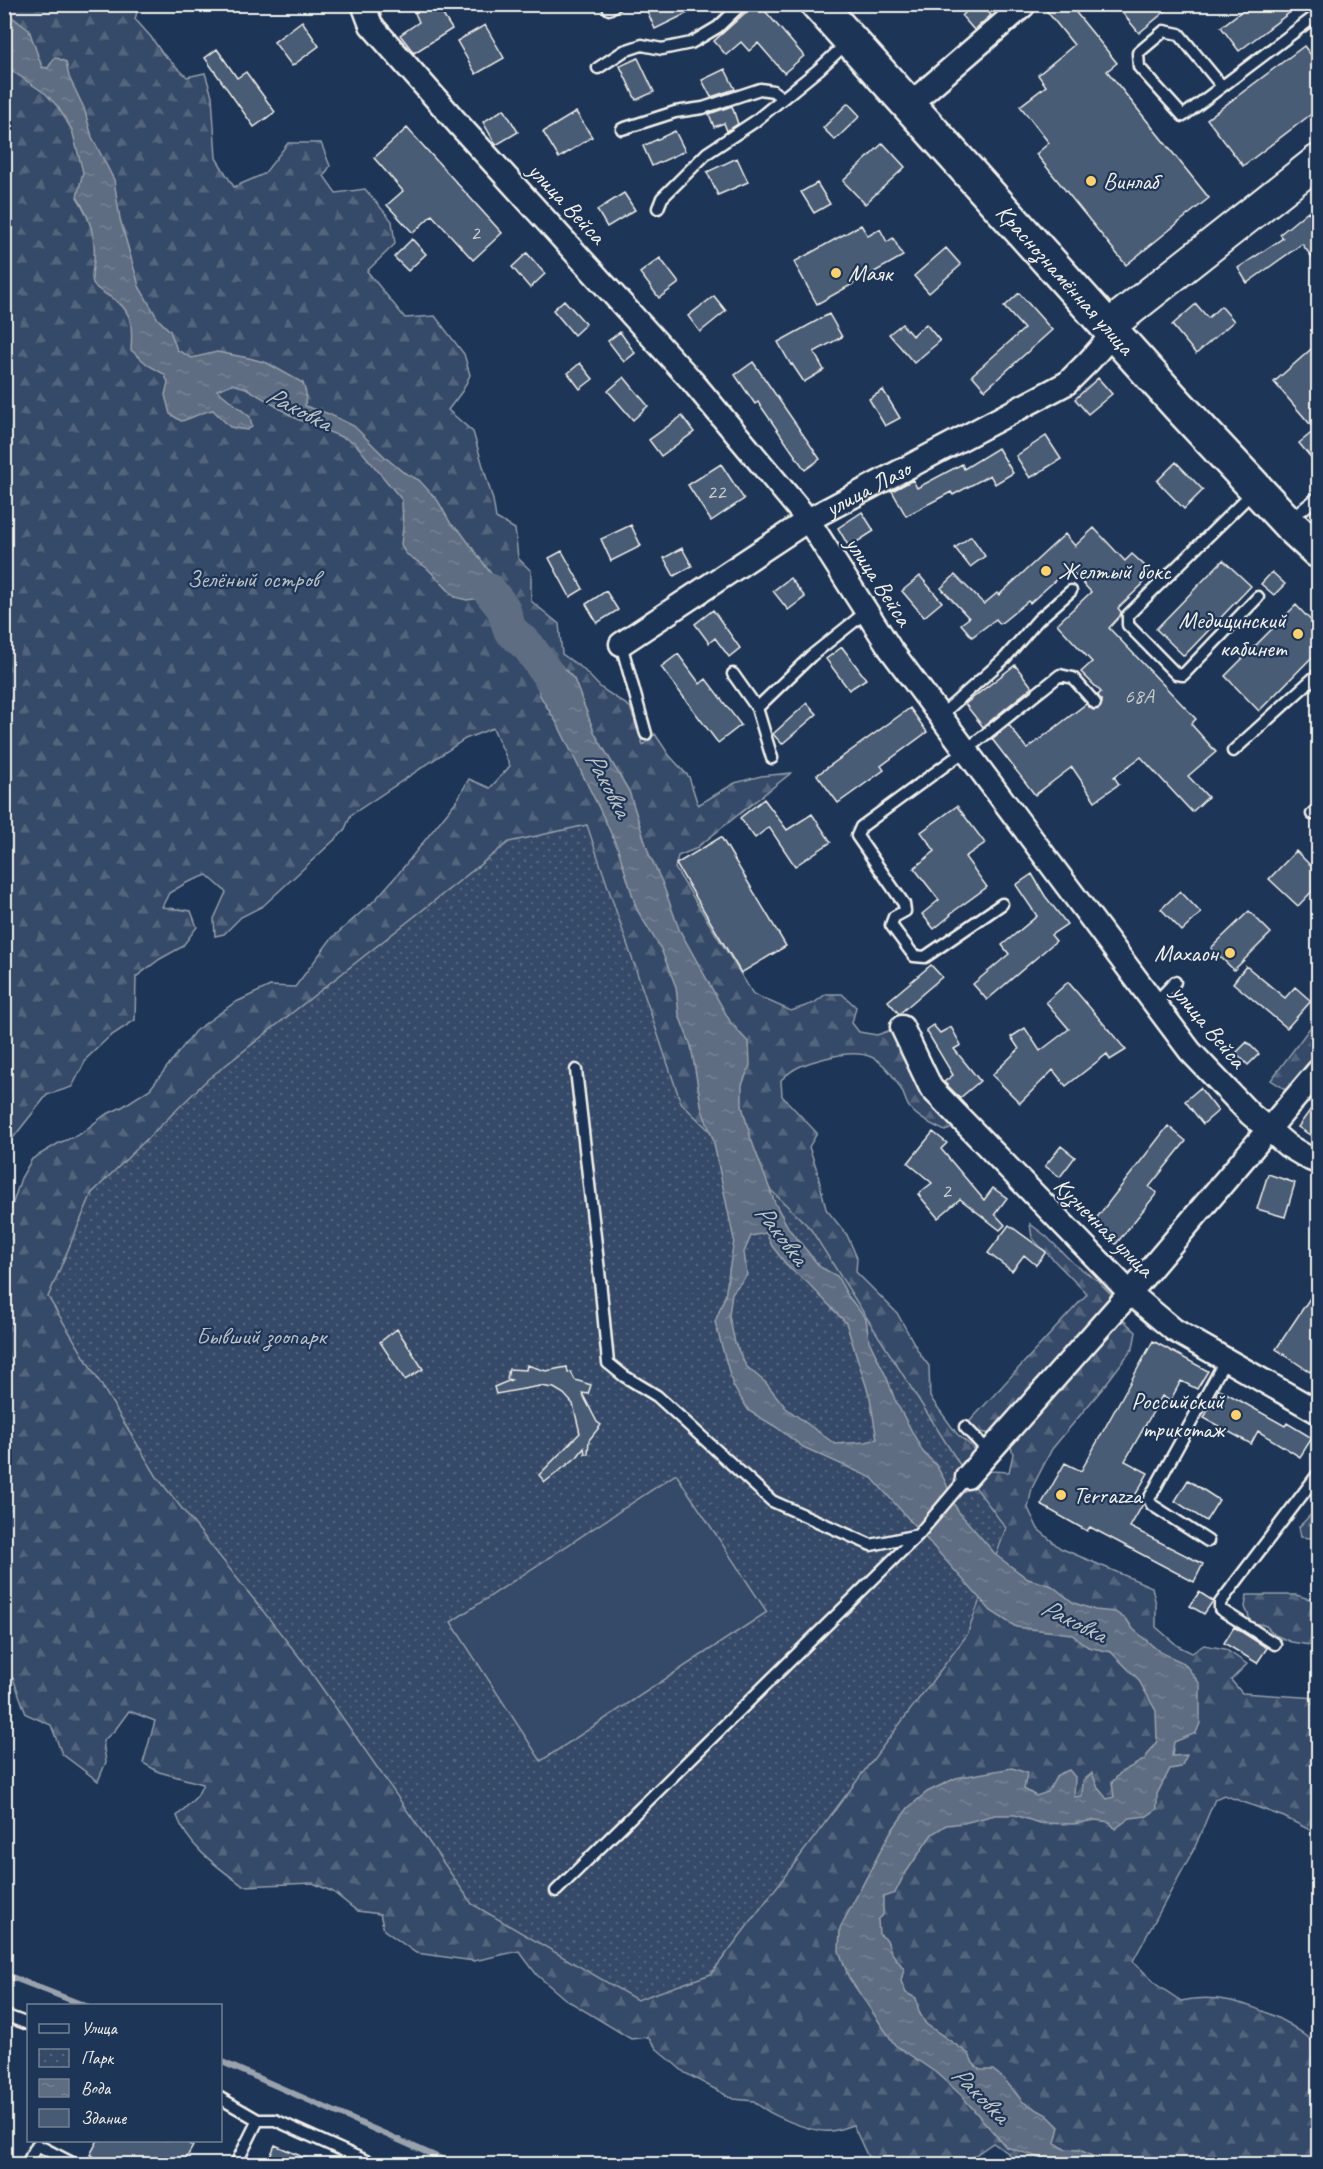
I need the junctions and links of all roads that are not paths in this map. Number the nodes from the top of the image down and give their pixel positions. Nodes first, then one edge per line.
1 (363, 4) edge
2 (742, 4) edge
3 (818, 4) edge
4 (843, 4) edge
5 (1023, 6) dead end
6 (1318, 14) edge
7 (849, 40) junction
8 (598, 68) dead end
9 (1221, 86) junction
10 (924, 92) junction
11 (782, 98) junction
12 (621, 129) dead end
13 (972, 160) junction
14 (1318, 161) edge
15 (658, 208) dead end
16 (1118, 324) junction
17 (1256, 489) junction
18 (1307, 514) edge
19 (808, 520) junction
20 (1318, 551) edge
21 (1071, 591) dead end
22 (1258, 597) dead end
23 (867, 612) junction
24 (621, 644) joint
25 (733, 674) dead end
26 (1318, 674) edge
27 (1095, 703) dead end
28 (757, 708) junction
29 (940, 716) junction
30 (646, 734) dead end
31 (966, 750) junction
32 (1233, 751) dead end
33 (772, 758) dead end
34 (1002, 904) dead end
35 (1175, 982) dead end
36 (1154, 1004) junction
37 (902, 1027) dead end
38 (576, 1070) dead end
39 (1318, 1071) edge
40 (1268, 1129) junction
41 (1318, 1162) edge
42 (1130, 1293) junction
43 (1226, 1359) junction
44 (1318, 1412) edge
45 (965, 1426) dead end
46 (989, 1452) junction
47 (1318, 1474) edge
48 (967, 1476) joint
49 (918, 1535) junction
50 (1208, 1541) dead end
51 (1275, 1644) dead end
52 (556, 1892) dead end
53 (4, 2016) edge
54 (27, 2024) edge
55 (222, 2099) edge
56 (258, 2120) junction
57 (27, 2164) edge
58 (74, 2164) edge
59 (236, 2164) edge
60 (373, 2164) edge

1 - 19 street, улица Вейса
2 - 8 lane
3 - 7 highway, Краснознамённая улица
4 - 10 highway, Краснознамённая улица
5 - 10 street
6 - 9 lane
7 - 11 lane
7 - 13 highway, Краснознамённая улица
9 - 9 lane
10 - 13 highway, Краснознамённая улица
11 - 12 lane
11 - 15 lane
13 - 16 highway, Краснознамённая улица
14 - 16 street, улица Лазо
16 - 17 highway, Краснознамённая улица
16 - 18 highway, Краснознамённая улица
16 - 19 street, улица Лазо
17 - 18 highway, Краснознамённая улица
17 - 22 lane
18 - 20 highway, Краснознамённая улица
19 - 23 street, улица Вейса
19 - 24 street, улица Лазо
21 - 29 lane
23 - 28 lane
23 - 29 street, улица Вейса
24 - 30 lane
25 - 28 lane
26 - 32 lane
27 - 31 lane
28 - 33 lane
29 - 31 street, улица Вейса
31 - 34 lane
31 - 36 street, улица Вейса
35 - 36 lane
36 - 40 street, улица Вейса
37 - 42 street, Кузнечная улица
38 - 49 lane
39 - 40 street
40 - 41 street, улица Вейса
40 - 42 street
42 - 43 street, Кузнечная улица
42 - 46 street
43 - 44 street, Кузнечная улица
43 - 50 lane
45 - 46 lane
46 - 48 street
47 - 51 lane
48 - 49 lane
49 - 52 lane
53 - 54 lane
55 - 56 lane
56 - 59 lane
56 - 60 lane
57 - 58 lane

